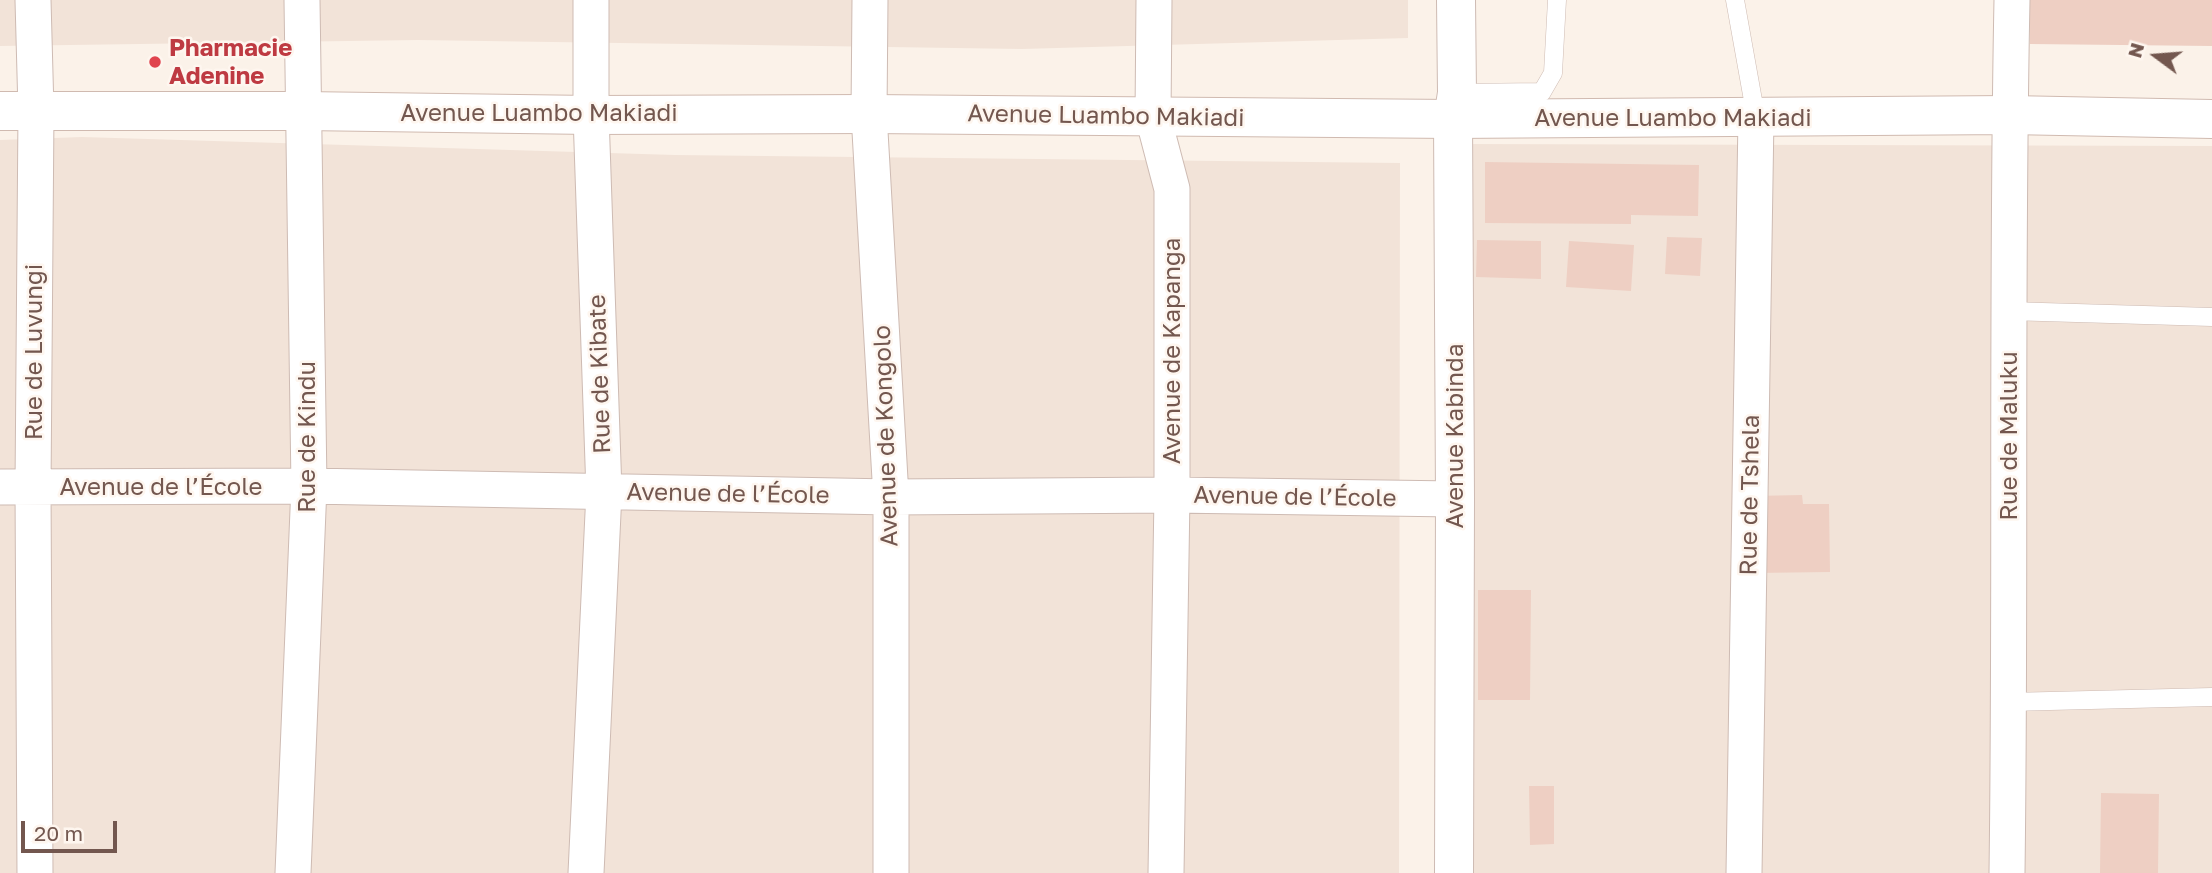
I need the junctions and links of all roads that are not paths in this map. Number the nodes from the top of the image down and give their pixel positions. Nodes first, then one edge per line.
1 (33, 0) edge
2 (302, 0) edge
3 (591, 0) edge
4 (870, 0) edge
5 (1154, 0) edge
6 (1456, 0) edge
7 (1557, 0) edge
8 (1735, 0) edge
9 (2012, 0) edge
10 (1455, 106) junction
11 (18, 111) edge
12 (303, 111) junction
13 (869, 114) junction
14 (591, 115) junction
15 (2010, 116) junction
16 (1153, 117) junction
17 (1756, 117) junction
18 (2212, 119) edge
19 (2008, 311) junction
20 (2212, 317) edge
21 (309, 486) junction
22 (17, 487) edge
23 (604, 492) junction
24 (1172, 495) junction
25 (891, 497) junction
26 (1455, 499) junction
27 (2212, 697) edge
28 (2010, 702) junction
29 (35, 873) edge
30 (293, 873) edge
31 (586, 873) edge
32 (891, 873) edge
33 (1166, 873) edge
34 (1454, 873) edge
35 (1744, 873) edge
36 (2007, 873) edge

1 - 11 street, Rue de Luvungi
2 - 12 street, Rue de Kindu
3 - 14 street, Rue de Kibate
4 - 13 street, Avenue de Kongolo
5 - 16 street, Avenue de Kapanga
6 - 10 main road, Avenue Kabinda
7 - 10 lane
8 - 17 lane
9 - 15 street, Rue de Maluku
10 - 16 main road, Avenue Luambo Makiadi
10 - 17 main road, Avenue Luambo Makiadi
10 - 26 main road, Avenue Kabinda
11 - 12 main road, Avenue Luambo Makiadi
11 - 22 street, Rue de Luvungi
12 - 14 main road, Avenue Luambo Makiadi
12 - 21 street, Rue de Kindu
13 - 14 main road, Avenue Luambo Makiadi
13 - 16 main road, Avenue Luambo Makiadi
13 - 25 street, Avenue de Kongolo
14 - 23 street, Rue de Kibate
15 - 17 main road, Avenue Luambo Makiadi
15 - 18 main road, Avenue Luambo Makiadi
15 - 19 street, Rue de Maluku
16 - 24 street, Avenue de Kapanga
17 - 35 street, Rue de Tshela
19 - 20 lane
19 - 28 street, Rue de Maluku
21 - 22 street, Avenue de l’École
21 - 23 street, Avenue de l’École
21 - 30 street, Rue de Kindu
22 - 29 street, Rue de Luvungi
23 - 25 street, Avenue de l’École
23 - 31 street, Rue de Kibate
24 - 25 street, Avenue de l’École
24 - 26 street, Avenue de l’École
24 - 33 street, Avenue de Kapanga
25 - 32 street, Avenue de Kongolo
26 - 34 main road, Avenue Kabinda
27 - 28 lane
28 - 36 street, Rue de Maluku

